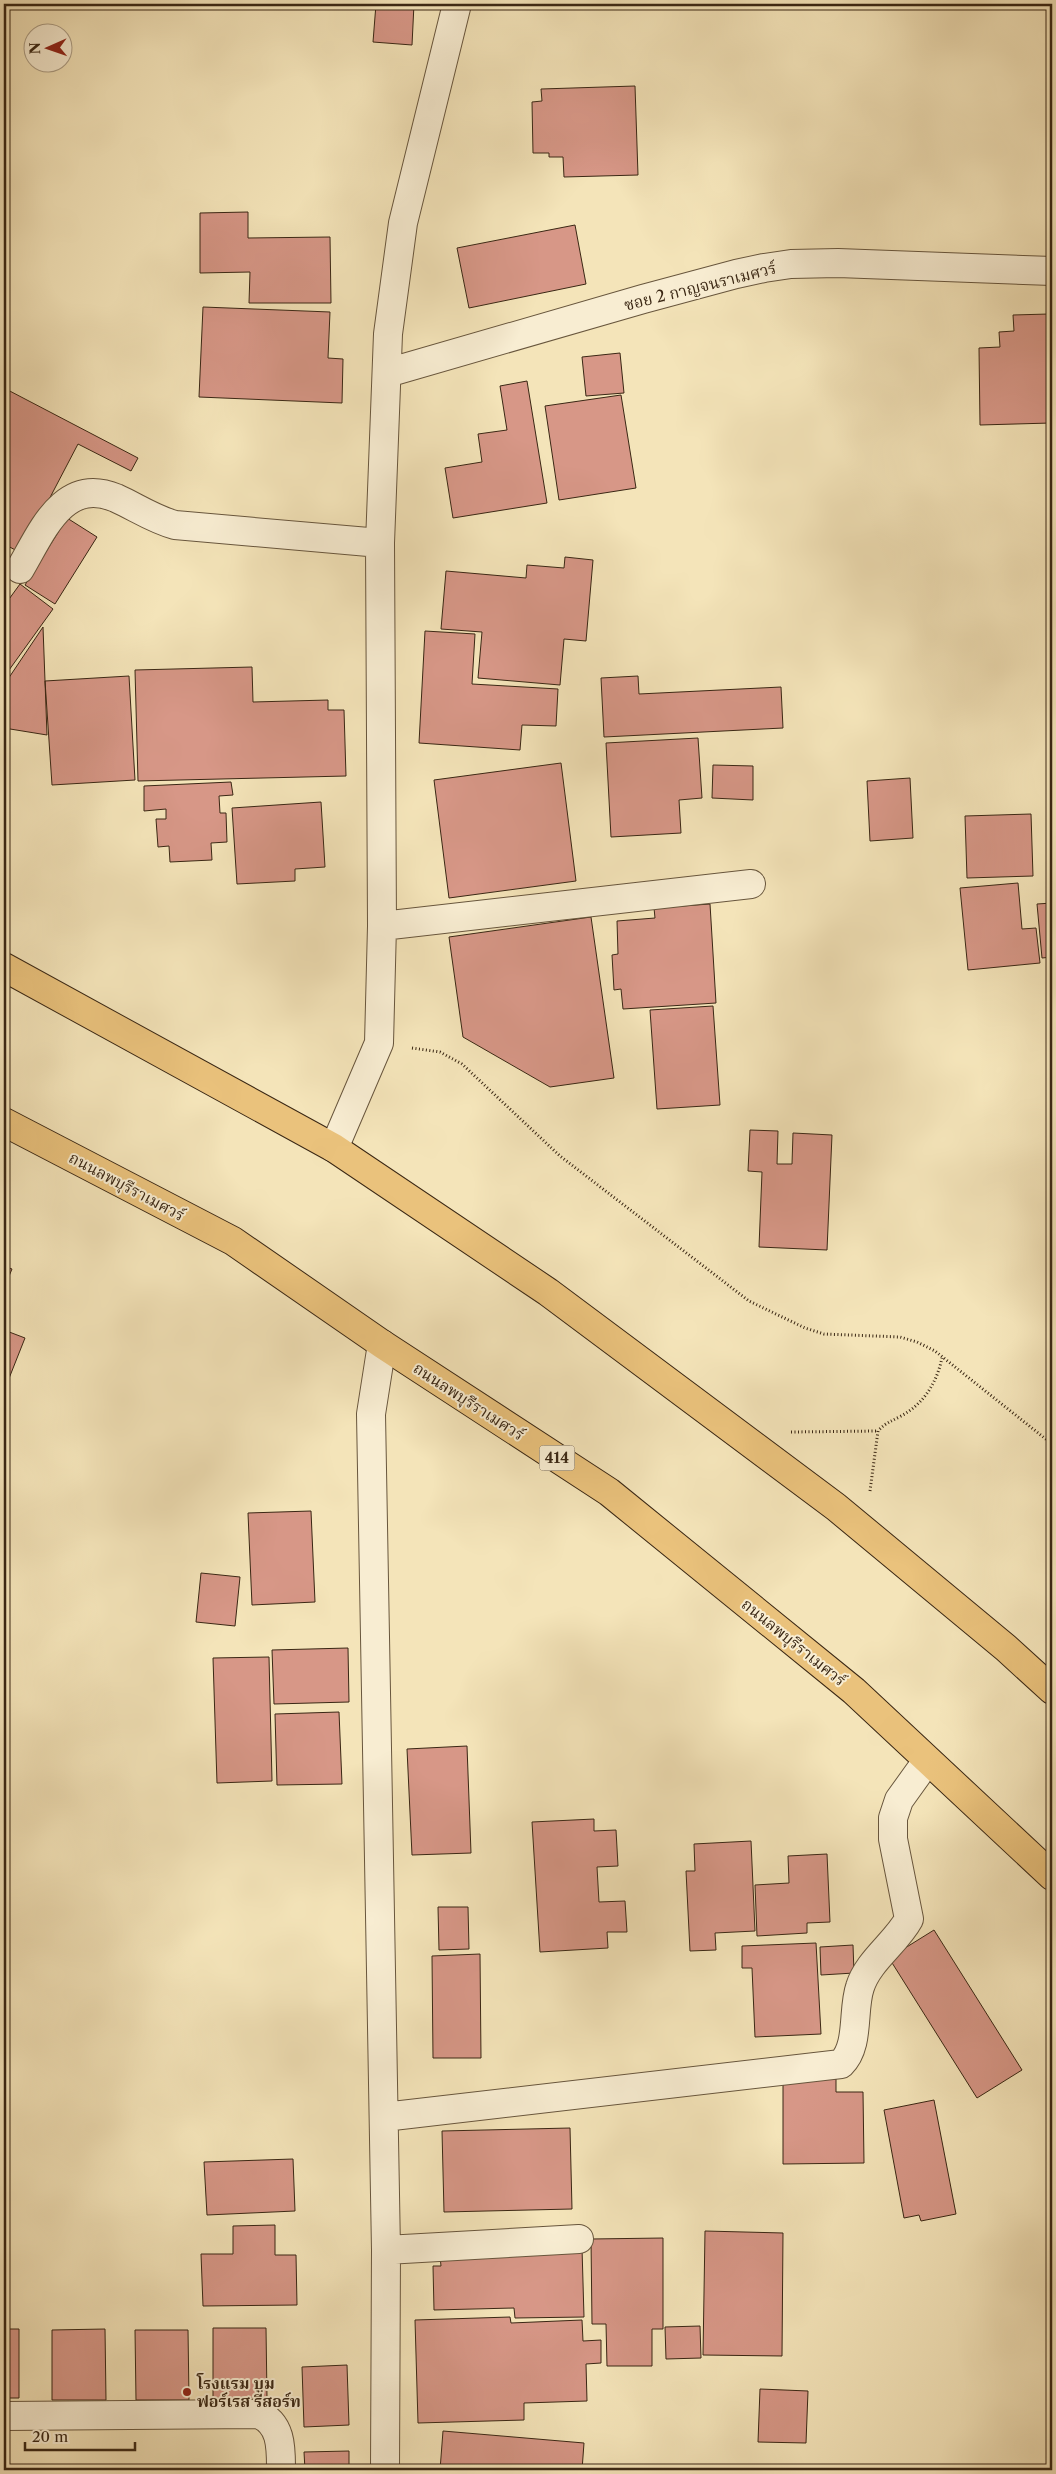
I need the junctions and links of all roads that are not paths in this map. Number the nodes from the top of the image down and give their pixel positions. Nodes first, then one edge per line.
1 (456, 4) edge
2 (1052, 271) edge
3 (387, 372) junction
4 (380, 543) junction
5 (20, 569) dead end
6 (751, 884) dead end
7 (382, 926) junction
8 (4, 968) edge
9 (4, 1122) edge
10 (334, 1148) junction
11 (382, 1344) junction
12 (1052, 1690) edge
13 (927, 1761) junction
14 (1052, 1876) edge
15 (384, 2117) junction
16 (579, 2239) dead end
17 (386, 2250) junction
18 (4, 2416) edge
19 (281, 2470) edge
20 (386, 2470) edge

1 - 3 street
2 - 3 street, ซอย 2 กาญจนราเมศวร์
3 - 4 street
4 - 5 street
4 - 7 street
6 - 7 street
7 - 10 street
8 - 10 main road
9 - 11 main road, ถนนลพบุรีราเมศวร์ / 414
10 - 12 main road
11 - 13 main road, ถนนลพบุรีราเมศวร์ / 414
11 - 15 street
13 - 14 main road, ถนนลพบุรีราเมศวร์ / 414
13 - 15 street
15 - 17 street
16 - 17 street
17 - 20 street
18 - 19 street

